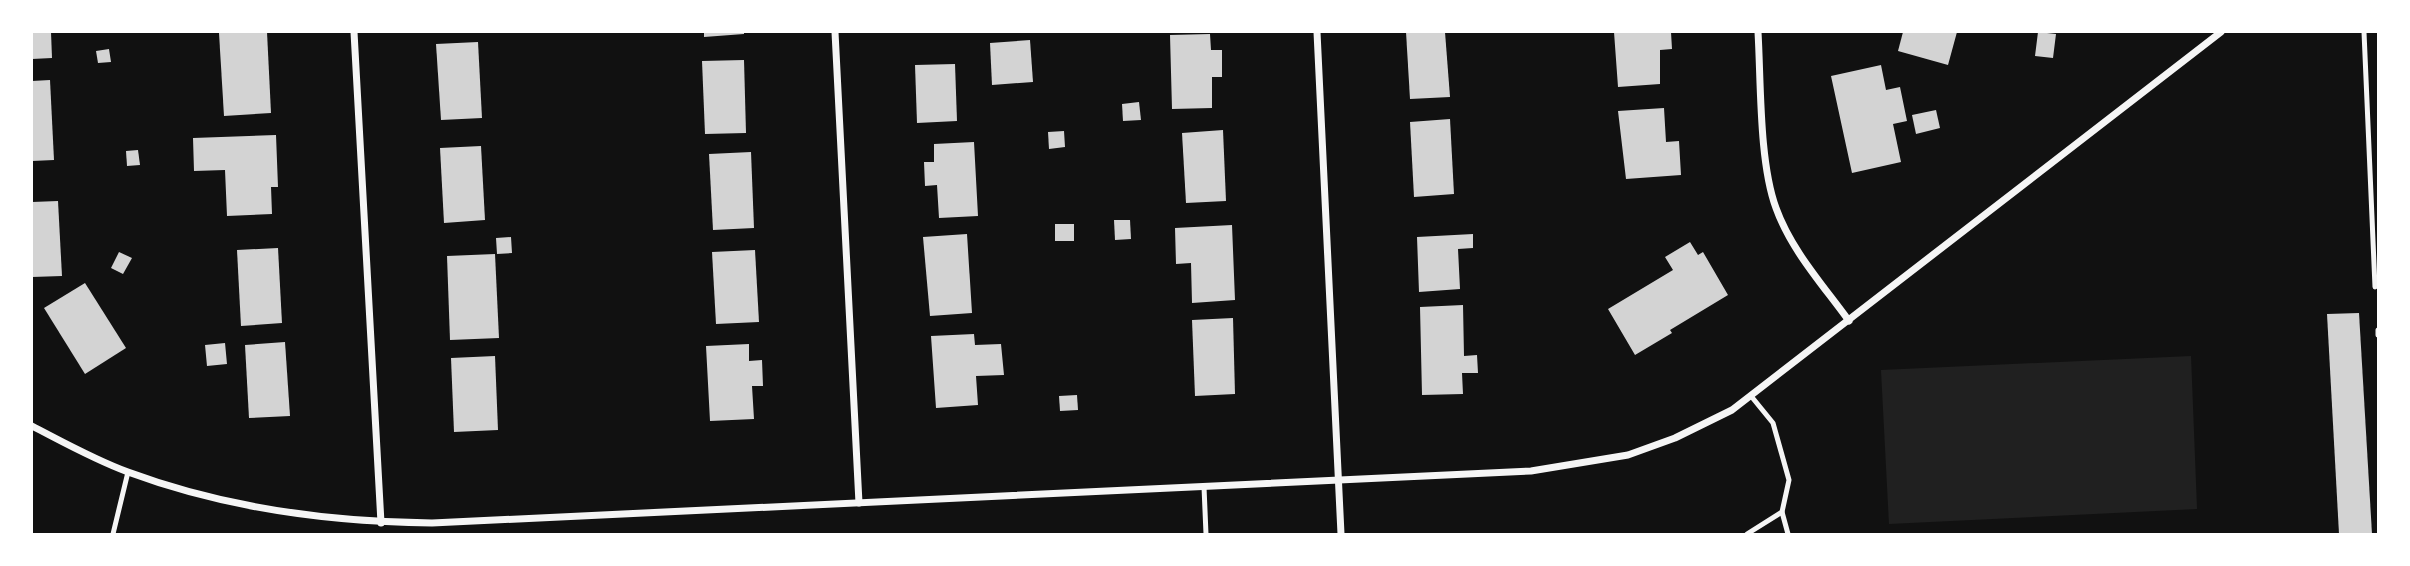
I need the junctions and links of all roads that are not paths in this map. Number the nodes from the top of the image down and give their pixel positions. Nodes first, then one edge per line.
1 (354, 32) edge
2 (835, 32) edge
3 (1317, 32) edge
4 (1758, 32) edge
5 (2221, 32) edge
6 (2364, 32) edge
7 (2375, 287) dead end
8 (1849, 321) junction
9 (1751, 396) junction
10 (32, 426) edge
11 (128, 472) junction
12 (1338, 480) junction
13 (1204, 487) junction
14 (859, 503) junction
15 (1782, 512) junction
16 (382, 523) junction
17 (113, 534) edge
18 (1206, 534) edge
19 (1340, 534) edge
20 (1746, 534) edge
21 (1788, 534) edge

1 - 16 street
2 - 14 street
3 - 12 street
4 - 8 street
5 - 8 street
6 - 7 lane
8 - 9 street
9 - 12 street
9 - 15 lane
10 - 11 street
11 - 16 street
11 - 17 lane
12 - 13 street
12 - 19 street
13 - 14 street
13 - 18 lane
14 - 16 street
15 - 20 lane
15 - 21 lane

